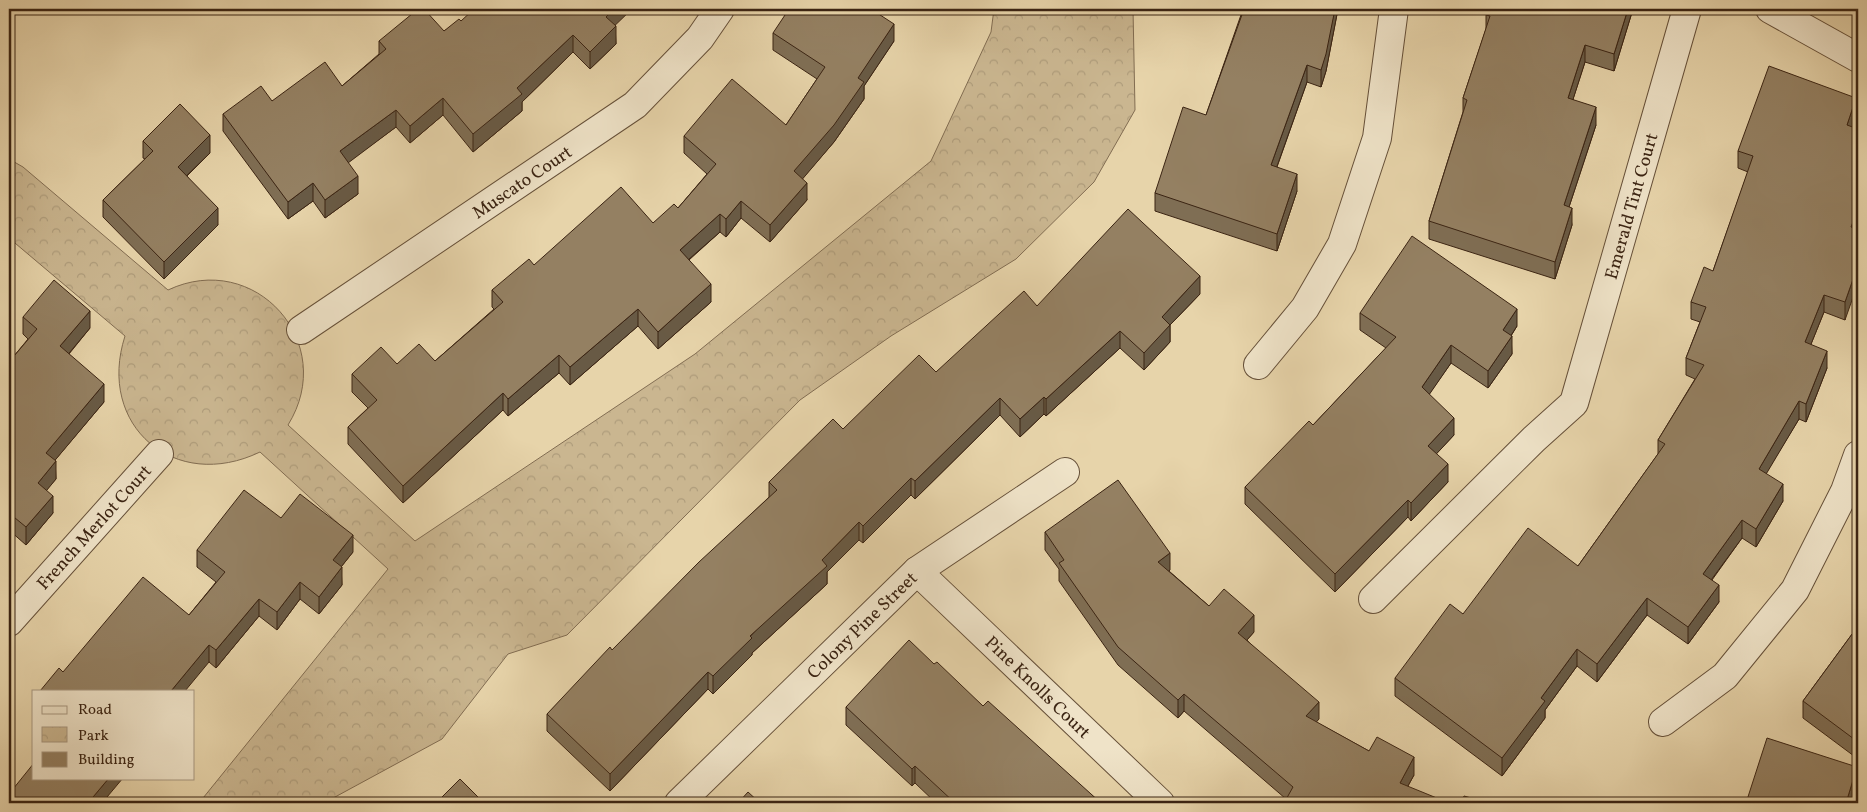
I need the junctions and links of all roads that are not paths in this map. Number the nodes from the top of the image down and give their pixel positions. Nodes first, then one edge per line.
1 (720, 9) edge
2 (1394, 9) edge
3 (1687, 9) edge
4 (1770, 9) edge
5 (1858, 58) edge
6 (301, 330) dead end
7 (1258, 365) dead end
8 (160, 454) dead end
9 (1858, 455) edge
10 (1065, 472) dead end
11 (917, 571) junction
12 (1373, 599) dead end
13 (9, 622) edge
14 (1663, 722) dead end
15 (679, 803) edge
16 (1160, 803) edge

1 - 6 street, Muscato Court
2 - 7 street
3 - 12 street, Emerald Tint Court
4 - 5 street
8 - 13 street, French Merlot Court
9 - 14 street
10 - 11 street, Colony Pine Street
11 - 15 street, Colony Pine Street
11 - 16 street, Pine Knolls Court

